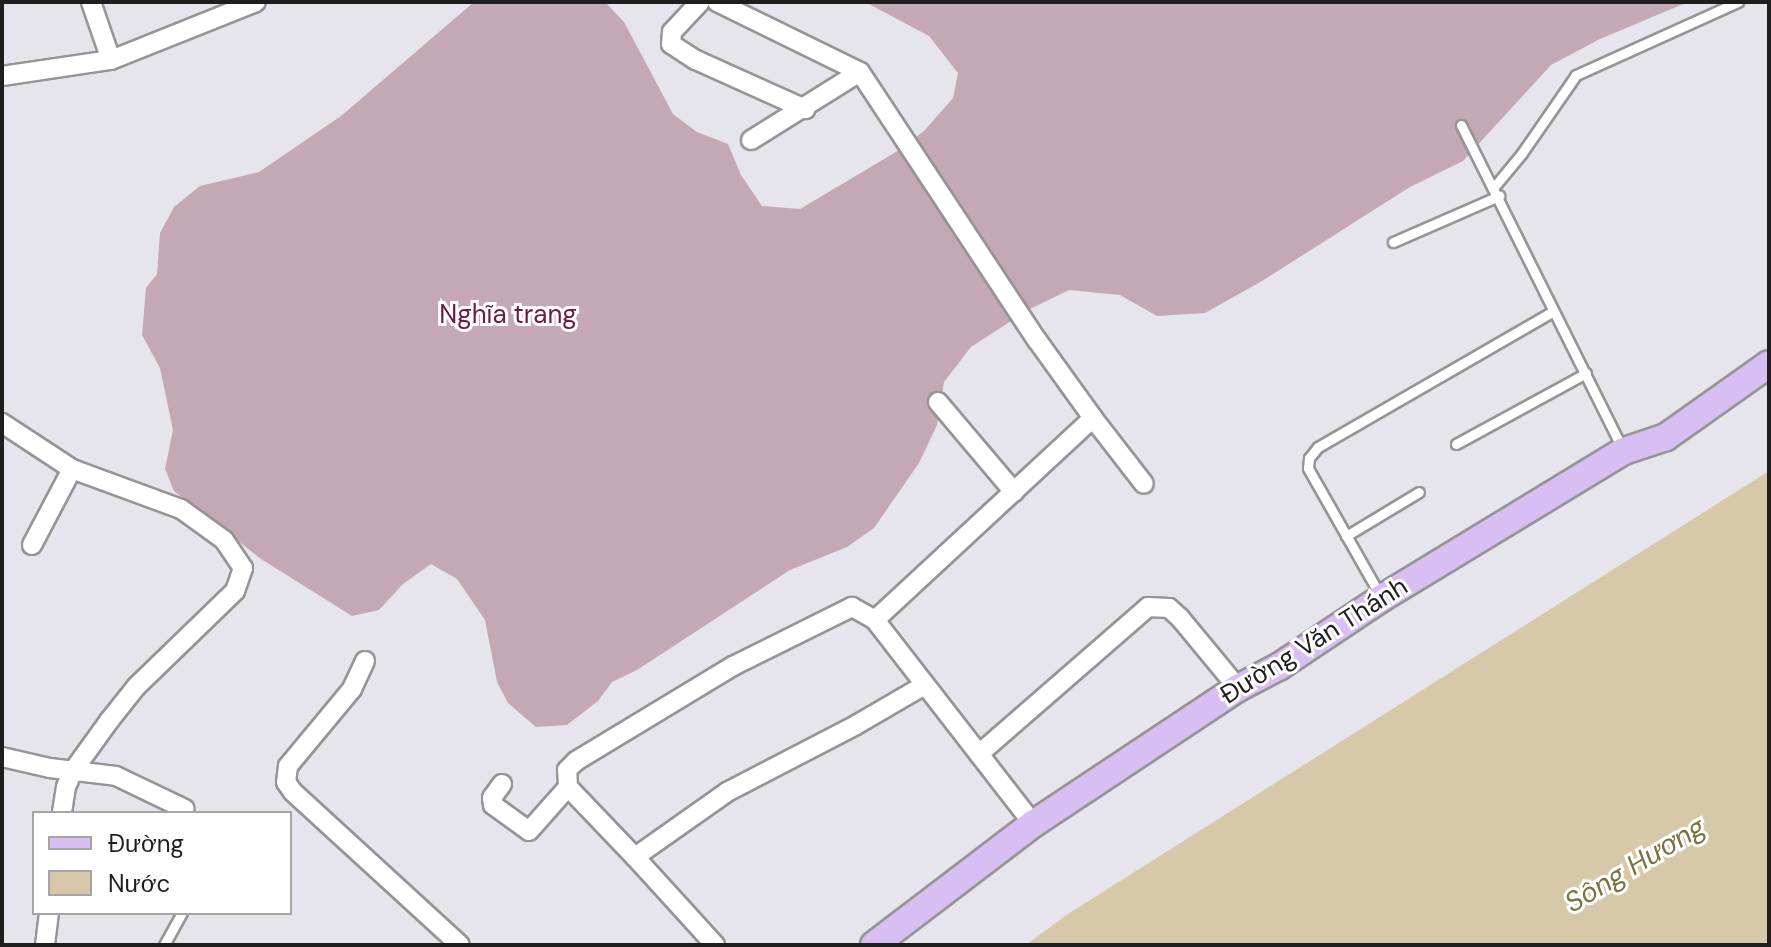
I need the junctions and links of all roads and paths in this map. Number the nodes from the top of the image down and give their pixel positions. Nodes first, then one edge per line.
1 (91, 2) edge
2 (256, 2) edge
3 (700, 2) edge
4 (717, 2) edge
5 (1738, 2) edge
6 (111, 60) junction
7 (860, 72) junction
8 (2, 76) edge
9 (805, 109) junction
10 (1461, 125) dead end
11 (751, 140) dead end
12 (1496, 191) junction
13 (1393, 242) dead end
14 (1554, 311) junction
15 (1769, 364) edge
16 (1586, 373) junction
17 (938, 402) dead end
18 (1093, 418) junction
19 (2, 423) edge
20 (1456, 444) dead end
21 (1624, 451) junction
22 (72, 469) junction
23 (1144, 484) dead end
24 (1014, 492) junction
25 (1419, 492) dead end
26 (1346, 536) junction
27 (32, 545) dead end
28 (1382, 598) junction
29 (875, 620) junction
30 (365, 661) dead end
31 (923, 686) junction
32 (1238, 688) junction
33 (979, 754) junction
34 (2, 757) edge
35 (73, 771) junction
36 (502, 784) dead end
37 (568, 787) junction
38 (185, 809) dead end
39 (62, 811) edge
40 (1033, 824) junction
41 (635, 857) junction
42 (49, 915) edge
43 (181, 915) edge
44 (45, 945) edge
45 (164, 945) edge
46 (460, 945) edge
47 (715, 945) edge
48 (874, 945) edge

1 - 6 street
2 - 6 street
3 - 9 street
4 - 7 street
5 - 12 lane
6 - 8 street
7 - 9 street
7 - 18 street
9 - 11 street
10 - 12 lane
12 - 13 lane
12 - 14 lane
14 - 16 lane
14 - 26 lane
15 - 21 main road, Đường Văn Thánh
16 - 20 lane
16 - 21 lane
17 - 24 street
18 - 23 street
18 - 24 street
19 - 22 street
21 - 28 main road, Đường Văn Thánh
22 - 27 street
22 - 35 street
24 - 29 street
25 - 26 lane
26 - 28 lane
28 - 32 main road, Đường Văn Thánh
29 - 31 street
29 - 37 street
30 - 46 street
31 - 33 street
31 - 41 street
32 - 33 street
32 - 40 main road, Đường Văn Thánh
33 - 40 street
34 - 35 street
35 - 38 street
35 - 39 street
36 - 37 street
37 - 41 street
40 - 48 main road, Đường Văn Thánh
41 - 47 street
42 - 44 street
43 - 45 lane

